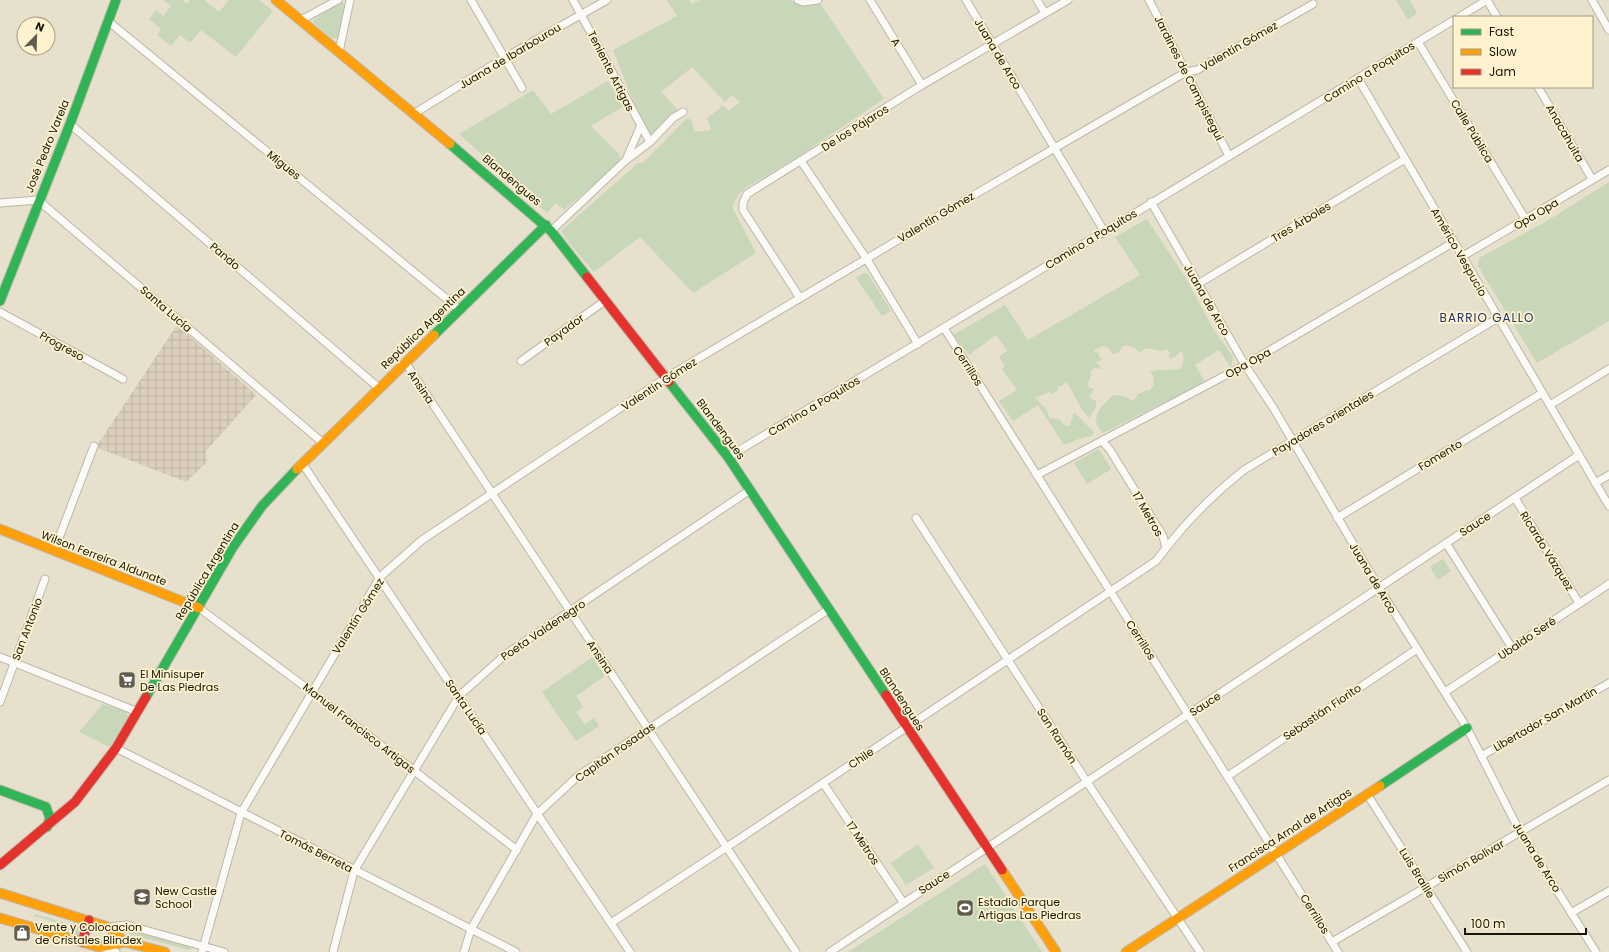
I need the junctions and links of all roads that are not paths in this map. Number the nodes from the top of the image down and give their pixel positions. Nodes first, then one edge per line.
1 (116, 0) edge
2 (276, 0) edge
3 (336, 0) edge
4 (350, 0) edge
5 (471, 0) edge
6 (573, 0) edge
7 (607, 0) edge
8 (798, 0) edge
9 (870, 0) edge
10 (966, 0) edge
11 (1037, 0) edge
12 (1068, 0) edge
13 (1149, 0) edge
14 (1487, 0) edge
15 (1592, 0) edge
16 (816, 1) edge
17 (1313, 4) dead end
18 (1045, 13) junction
19 (582, 14) junction
20 (1461, 16) edge
21 (1496, 16) edge
22 (301, 20) junction
23 (108, 21) junction
24 (1453, 21) edge
25 (1609, 30) edge
26 (1418, 42) junction
27 (992, 44) junction
28 (339, 52) junction
29 (504, 58) junction
30 (1186, 72) junction
31 (1359, 80) junction
32 (922, 85) junction
33 (522, 88) dead end
34 (1539, 88) edge
35 (683, 112) dead end
36 (415, 113) junction
37 (70, 124) junction
38 (640, 127) junction
39 (650, 142) junction
40 (1054, 148) junction
41 (1229, 156) junction
42 (1405, 159) junction
43 (625, 161) junction
44 (801, 161) junction
45 (1609, 170) edge
46 (1592, 179) junction
47 (38, 200) junction
48 (1152, 202) junction
49 (0, 204) edge
50 (1526, 220) junction
51 (549, 228) junction
52 (1104, 231) junction
53 (1454, 242) junction
54 (1463, 256) junction
55 (866, 258) junction
56 (1198, 284) junction
57 (800, 298) junction
58 (606, 300) junction
59 (0, 301) edge
60 (459, 309) junction
61 (0, 312) edge
62 (1498, 318) junction
63 (944, 328) junction
64 (918, 344) junction
65 (521, 361) dead end
66 (404, 362) junction
67 (1245, 365) junction
68 (1609, 369) edge
69 (667, 377) junction
70 (123, 379) dead end
71 (379, 388) junction
72 (1542, 393) junction
73 (1550, 405) junction
74 (1102, 440) junction
75 (1294, 441) junction
76 (322, 443) junction
77 (94, 446) dead end
78 (1579, 456) junction
79 (728, 457) junction
80 (302, 463) junction
81 (1037, 475) junction
82 (1609, 475) edge
83 (1595, 483) junction
84 (750, 490) junction
85 (493, 494) junction
86 (1515, 498) junction
87 (1609, 506) edge
88 (916, 518) dead end
89 (1337, 518) junction
90 (0, 529) edge
91 (1446, 543) junction
92 (1166, 548) junction
93 (54, 551) junction
94 (380, 578) junction
95 (45, 579) dead end
96 (1609, 584) edge
97 (1379, 588) junction
98 (1110, 593) junction
99 (1580, 603) junction
100 (199, 608) junction
101 (828, 609) junction
102 (570, 611) junction
103 (1512, 648) junction
104 (1417, 649) junction
105 (0, 657) edge
106 (1008, 660) junction
107 (14, 662) junction
108 (1609, 683) edge
109 (312, 692) junction
110 (1445, 692) junction
111 (459, 696) junction
112 (0, 702) edge
113 (138, 712) junction
114 (1188, 714) junction
115 (906, 728) junction
116 (1467, 728) junction
117 (648, 729) junction
118 (116, 748) junction
119 (1481, 756) junction
120 (414, 770) junction
121 (1228, 776) junction
122 (1609, 780) edge
123 (1087, 782) junction
124 (823, 783) junction
125 (0, 790) edge
126 (1367, 794) junction
127 (46, 807) junction
128 (67, 810) junction
129 (241, 813) junction
130 (537, 814) junction
131 (47, 827) junction
132 (1520, 832) junction
133 (727, 847) junction
134 (986, 848) junction
135 (517, 850) junction
136 (1277, 853) junction
137 (0, 865) edge
138 (354, 871) junction
139 (1426, 887) junction
140 (1609, 891) edge
141 (0, 893) edge
142 (903, 902) junction
143 (1571, 913) junction
144 (0, 918) edge
145 (1177, 918) junction
146 (89, 920) junction
147 (611, 923) junction
148 (108, 927) junction
149 (471, 929) junction
150 (82, 942) junction
151 (125, 942) junction
152 (1332, 942) junction
153 (99, 947) junction
154 (203, 949) edge
155 (116, 952) edge
156 (165, 952) edge
157 (224, 952) edge
158 (333, 952) edge
159 (464, 952) edge
160 (516, 952) edge
161 (630, 952) edge
162 (796, 952) edge
163 (830, 952) edge
164 (1056, 952) edge
165 (1126, 952) edge
166 (1200, 952) edge
167 (1338, 952) edge
168 (1467, 952) edge
169 (1596, 952) edge

1 - 23 street, José Pedro Varela
2 - 22 street, Blandengues
3 - 22 street
4 - 28 street
5 - 29 street
6 - 19 street, Teniente Artigas
7 - 19 street, Juana de Ibarbourou
8 - 16 street
9 - 32 street, A
10 - 27 street, Juana de Arco
11 - 18 street
12 - 18 street, De los Pájaros
13 - 30 street, Jardines de Campistegui
14 - 20 street
14 - 21 street
15 - 25 street
17 - 30 street, Valentín Gómez
18 - 27 street, De los Pájaros
19 - 29 street, Juana de Ibarbourou
19 - 38 street, Teniente Artigas
22 - 28 street, Blandengues
23 - 37 street, José Pedro Varela
23 - 60 street, Migues
24 - 26 street, Camino a Poquitos
26 - 31 street, Camino a Poquitos
26 - 50 street, Calle Pública
27 - 32 street, De los Pájaros
27 - 40 street, Juana de Arco
28 - 36 street, Blandengues
29 - 33 street
29 - 36 street, Juana de Ibarbourou
30 - 40 street, Valentín Gómez
30 - 41 street, Jardines de Campistegui
31 - 41 street, Camino a Poquitos
31 - 42 street, Américo Vespucio
32 - 44 street, De los Pájaros
34 - 46 street, Anacahuita
35 - 39 street, República Argentina
36 - 51 street, Blandengues
37 - 47 street, José Pedro Varela
37 - 71 street, Pando
38 - 39 street, Teniente Artigas
38 - 43 street
39 - 43 street, República Argentina
40 - 52 street, Juana de Arco
40 - 55 street, Valentín Gómez
41 - 48 street, Camino a Poquitos
42 - 53 street, Américo Vespucio
42 - 56 street, Tres Árboles
43 - 51 street, República Argentina
44 - 55 street
44 - 57 street, De los Pájaros
45 - 46 street, Opa Opa
46 - 50 street, Opa Opa
47 - 49 street
47 - 59 street, José Pedro Varela
47 - 76 street, Santa Lucía
48 - 52 street, Camino a Poquitos
48 - 56 street, Juana de Arco
50 - 54 street, Opa Opa
51 - 58 street, Blandengues
51 - 60 street, República Argentina
52 - 63 street, Camino a Poquitos
53 - 54 street, Américo Vespucio
53 - 67 street, Opa Opa
54 - 62 street, Américo Vespucio
55 - 57 street, Valentín Gómez
55 - 64 street
56 - 67 street, Juana de Arco
57 - 69 street, Valentín Gómez
58 - 65 street, Payador
58 - 69 street, Blandengues
60 - 66 street, República Argentina
61 - 70 street, Progreso
62 - 72 street, Américo Vespucio
62 - 75 street, Payadores orientales
63 - 64 street, Camino a Poquitos
63 - 81 street, Cerrillos
64 - 79 street, Camino a Poquitos
66 - 71 street, República Argentina
66 - 85 street, Ansina
67 - 74 street, Opa Opa
67 - 75 street, Juana de Arco
68 - 73 street
69 - 79 street, Blandengues
69 - 85 street, Valentín Gómez
71 - 76 street, República Argentina
72 - 73 street, Américo Vespucio
72 - 89 street, Fomento
73 - 78 street, Américo Vespucio
74 - 81 street, Opa Opa
74 - 92 street, 17 Metros
75 - 89 street, Juana de Arco
75 - 92 street, Payadores orientales
76 - 80 street, República Argentina
77 - 93 street
78 - 83 street, Américo Vespucio
78 - 86 street, Sauce
79 - 84 street, Blandengues
80 - 94 street, Santa Lucía
80 - 100 street, República Argentina
81 - 98 street, Cerrillos
82 - 83 street
83 - 87 street, Américo Vespucio
84 - 101 street, Blandengues
84 - 102 street, Poeta Valdenegro
85 - 94 street, Valentín Gómez
85 - 102 street, Ansina
86 - 91 street, Sauce
86 - 99 street, Ricardo Vázquez
88 - 106 street, San Ramón
89 - 97 street, Juana de Arco
90 - 93 street, Wilson Ferreira Aldunate
91 - 97 street, Sauce
91 - 103 street
92 - 98 street, 17 Metros
93 - 100 street, Wilson Ferreira Aldunate
94 - 109 street, Valentín Gómez
94 - 111 street, Santa Lucía
95 - 107 street, San Antonio
96 - 99 street, Ubaldo Seré
97 - 104 street, Juana de Arco
97 - 114 street, Sauce
98 - 106 street, Chile
98 - 114 street, Cerrillos
99 - 103 street, Ubaldo Seré
100 - 109 street, Manuel Francisco Artigas
100 - 113 street, República Argentina
101 - 115 street, Blandengues
101 - 117 street, Capitán Posadas
102 - 111 street, Poeta Valdenegro
102 - 117 street, Ansina
103 - 110 street, Ubaldo Seré
104 - 110 street, Juana de Arco
104 - 121 street, Sebastián Fiorito
105 - 107 street
106 - 115 street, Chile
106 - 123 street, San Ramón
107 - 112 street, San Antonio
107 - 113 street
108 - 119 street, Libertador San Martín
109 - 120 street, Manuel Francisco Artigas
109 - 129 street, Valentín Gómez
110 - 116 street, Juana de Arco
111 - 120 street, Poeta Valdenegro
111 - 130 street, Santa Lucía
113 - 118 street, República Argentina
114 - 121 street, Cerrillos
114 - 123 street, Sauce
115 - 124 street, Chile
115 - 134 street, Blandengues
116 - 119 street, Juana de Arco
116 - 126 street, Francisca Arnal de Artigas
117 - 130 street, Capitán Posadas
117 - 133 street, Ansina
118 - 128 street, República Argentina
118 - 129 street, Tomás Berreta
119 - 132 street, Juana de Arco
120 - 135 street, Manuel Francisco Artigas
120 - 138 street, Poeta Valdenegro
121 - 136 street, Cerrillos
122 - 132 street, Simón Bolívar
123 - 134 street, Sauce
123 - 145 street, San Ramón
124 - 133 street, Chile
124 - 142 street, 17 Metros
125 - 127 street
126 - 136 street, Francisca Arnal de Artigas
126 - 139 street, Luis Braille
127 - 128 street
127 - 131 street
128 - 131 street, República Argentina
129 - 138 street, Tomás Berreta
129 - 154 street, Valentín Gómez
130 - 135 street, Capitán Posadas
130 - 147 street, Santa Lucía
131 - 137 street, República Argentina
132 - 139 street, Simón Bolívar
132 - 143 street, Juana de Arco
133 - 147 street, Chile
133 - 162 street, Ansina
134 - 142 street, Sauce
134 - 164 street, Blandengues
135 - 149 street, Capitán Posadas
136 - 145 street, Francisca Arnal de Artigas
136 - 152 street, Cerrillos
138 - 149 street, Tomás Berreta
138 - 158 street, Poeta Valdenegro
139 - 152 street, Simón Bolívar
139 - 168 street, Luis Braille
140 - 143 street
141 - 146 street
142 - 163 street, Sauce
143 - 169 street, Juana de Arco
144 - 150 street
145 - 165 street, Francisca Arnal de Artigas
145 - 166 street, San Ramón
146 - 148 street
146 - 150 street
147 - 161 street, Santa Lucía
148 - 151 street
148 - 154 street
149 - 159 street, Capitán Posadas
149 - 160 street, Tomás Berreta
150 - 153 street
151 - 153 street
151 - 156 street
152 - 167 street, Cerrillos
153 - 155 street
154 - 157 street

